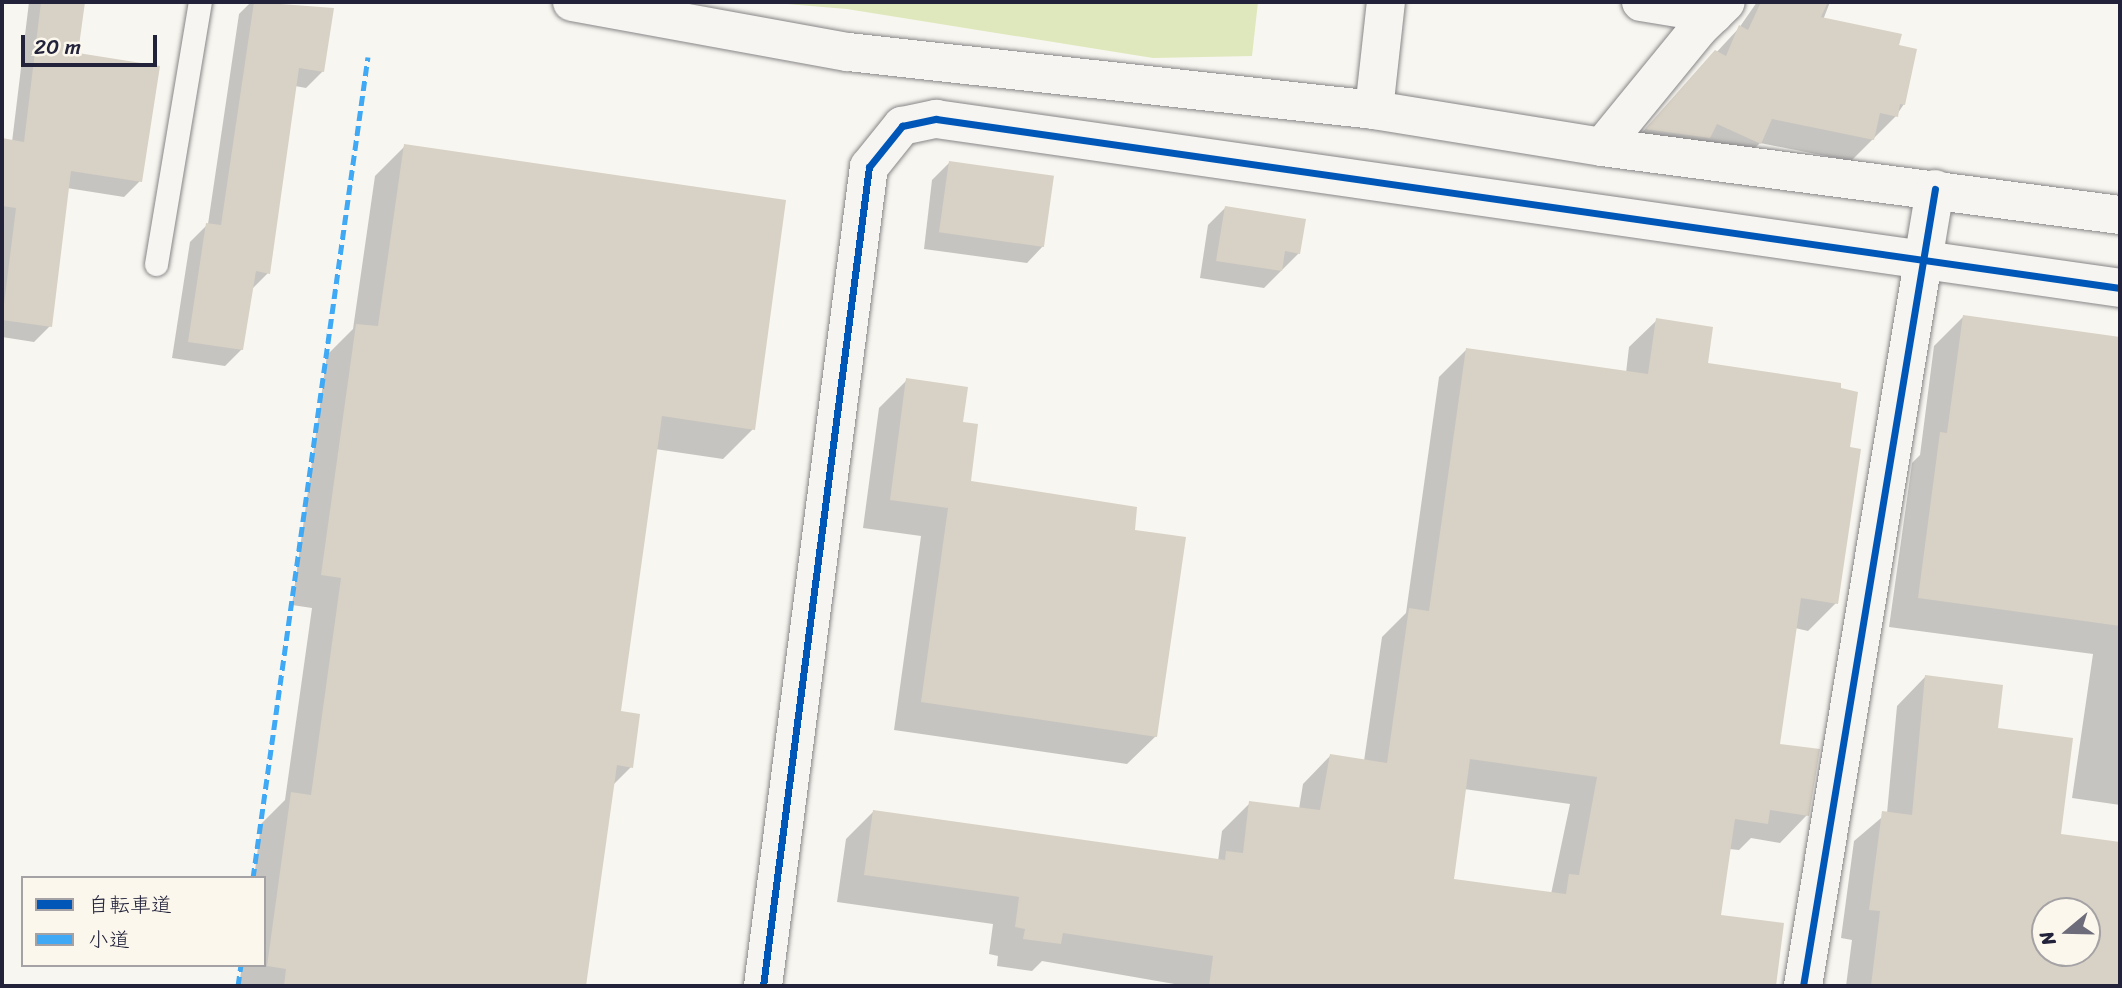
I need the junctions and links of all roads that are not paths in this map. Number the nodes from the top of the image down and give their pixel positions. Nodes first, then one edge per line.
1 (200, 2) edge
2 (572, 2) edge
3 (1386, 2) edge
4 (1641, 2) edge
5 (1720, 8) edge
6 (1374, 110) junction
7 (1602, 148) junction
8 (1935, 189) junction
9 (2120, 215) edge
10 (1923, 261) junction
11 (156, 264) dead end
12 (2120, 288) edge
13 (763, 986) edge
14 (1803, 986) edge

1 - 11 lane
2 - 6 street
3 - 6 street
4 - 5 street
5 - 7 street
6 - 7 street
7 - 8 street
8 - 9 street
8 - 10 street
10 - 12 street
10 - 13 street
10 - 14 street

